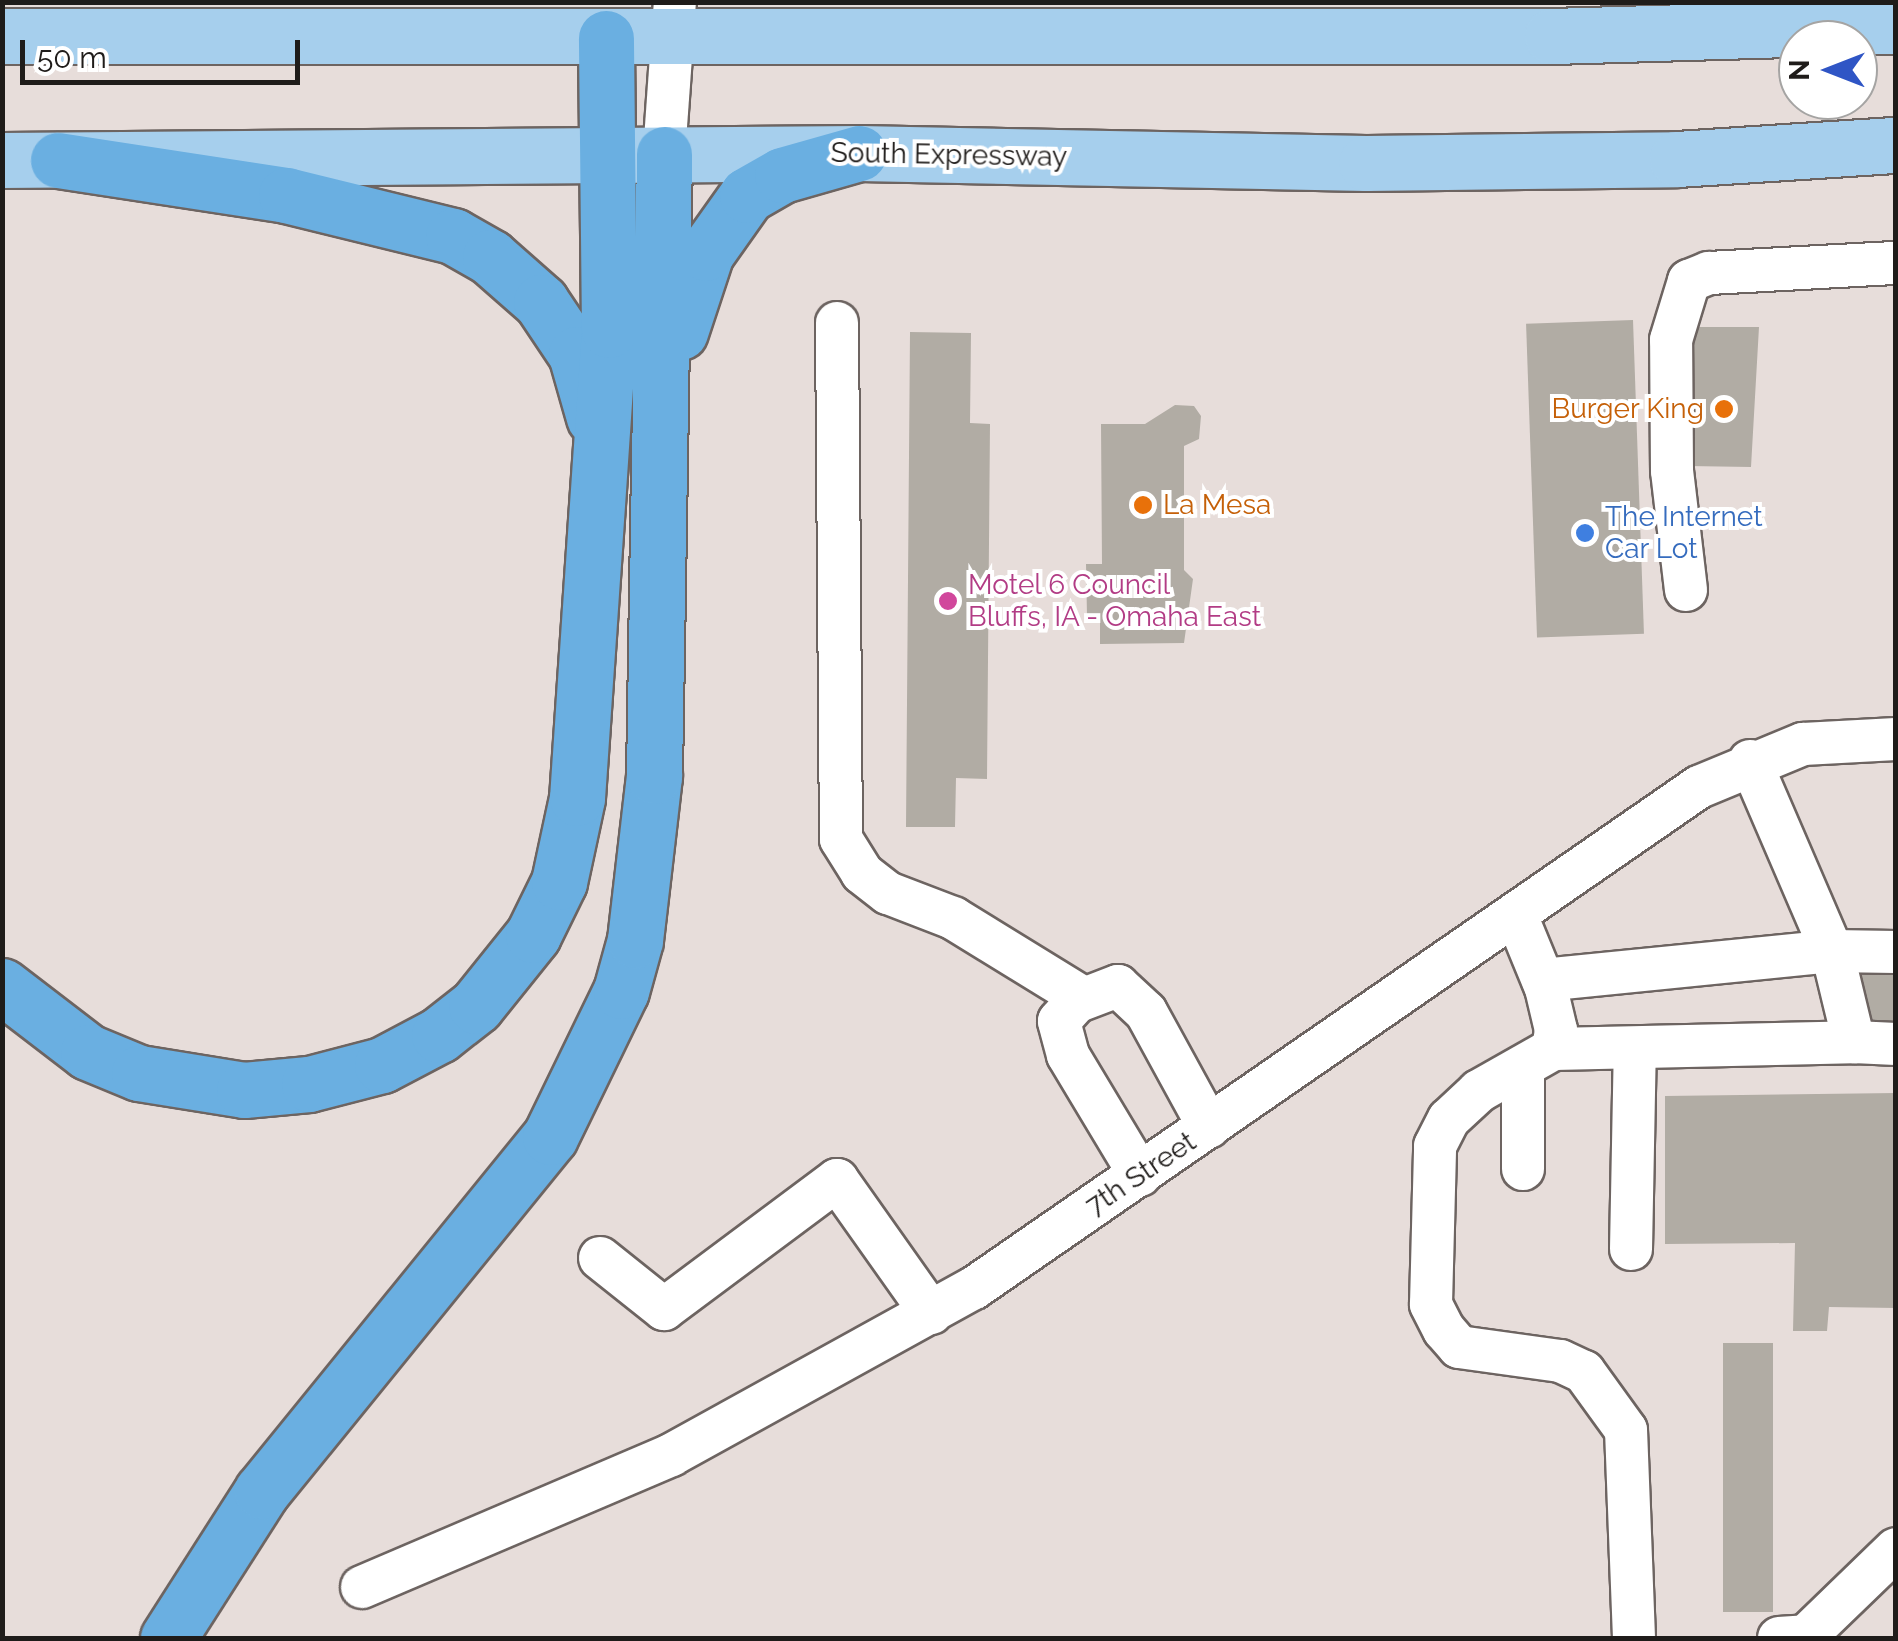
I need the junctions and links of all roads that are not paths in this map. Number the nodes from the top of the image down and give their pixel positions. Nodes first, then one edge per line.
1 (606, 20) edge
2 (675, 20) edge
3 (1896, 26) edge
4 (2, 36) edge
5 (1886, 148) edge
6 (858, 153) junction
7 (608, 154) junction
8 (664, 154) junction
9 (2, 160) edge
10 (58, 160) junction
11 (1896, 263) edge
12 (837, 323) dead end
13 (604, 450) junction
14 (662, 459) junction
15 (1686, 590) dead end
16 (1896, 739) edge
17 (1750, 761) junction
18 (1516, 915) junction
19 (1832, 951) junction
20 (1896, 952) edge
21 (1543, 980) junction
22 (2, 986) edge
23 (1083, 998) junction
24 (1875, 1043) edge
25 (1635, 1048) junction
26 (1538, 1058) junction
27 (1210, 1127) junction
28 (1523, 1170) dead end
29 (1140, 1175) junction
30 (1632, 1249) dead end
31 (600, 1258) dead end
32 (931, 1313) junction
33 (1896, 1548) edge
34 (362, 1588) dead end
35 (168, 1638) edge
36 (1634, 1638) edge
37 (1779, 1638) edge

1 - 2 main road
1 - 4 main road
1 - 7 highway
2 - 3 main road
2 - 8 street
5 - 6 main road, South Expressway
6 - 8 main road, South Expressway
6 - 14 highway
7 - 8 main road, South Expressway
7 - 10 main road, South Expressway
7 - 13 highway
8 - 14 highway
9 - 10 main road, South Expressway
10 - 13 highway
11 - 15 street
12 - 23 street
13 - 22 highway
14 - 35 highway
16 - 17 street, 7th Street
17 - 18 street, 7th Street
17 - 19 street
18 - 21 street
18 - 27 street, 7th Street
19 - 20 street
19 - 21 street
19 - 24 street
21 - 26 street
23 - 27 street
23 - 29 street
24 - 25 street
25 - 26 street
25 - 30 street
26 - 28 street
26 - 36 street
27 - 29 street, 7th Street
29 - 32 street, 7th Street
31 - 32 street
32 - 34 street, 7th Street
33 - 37 street

